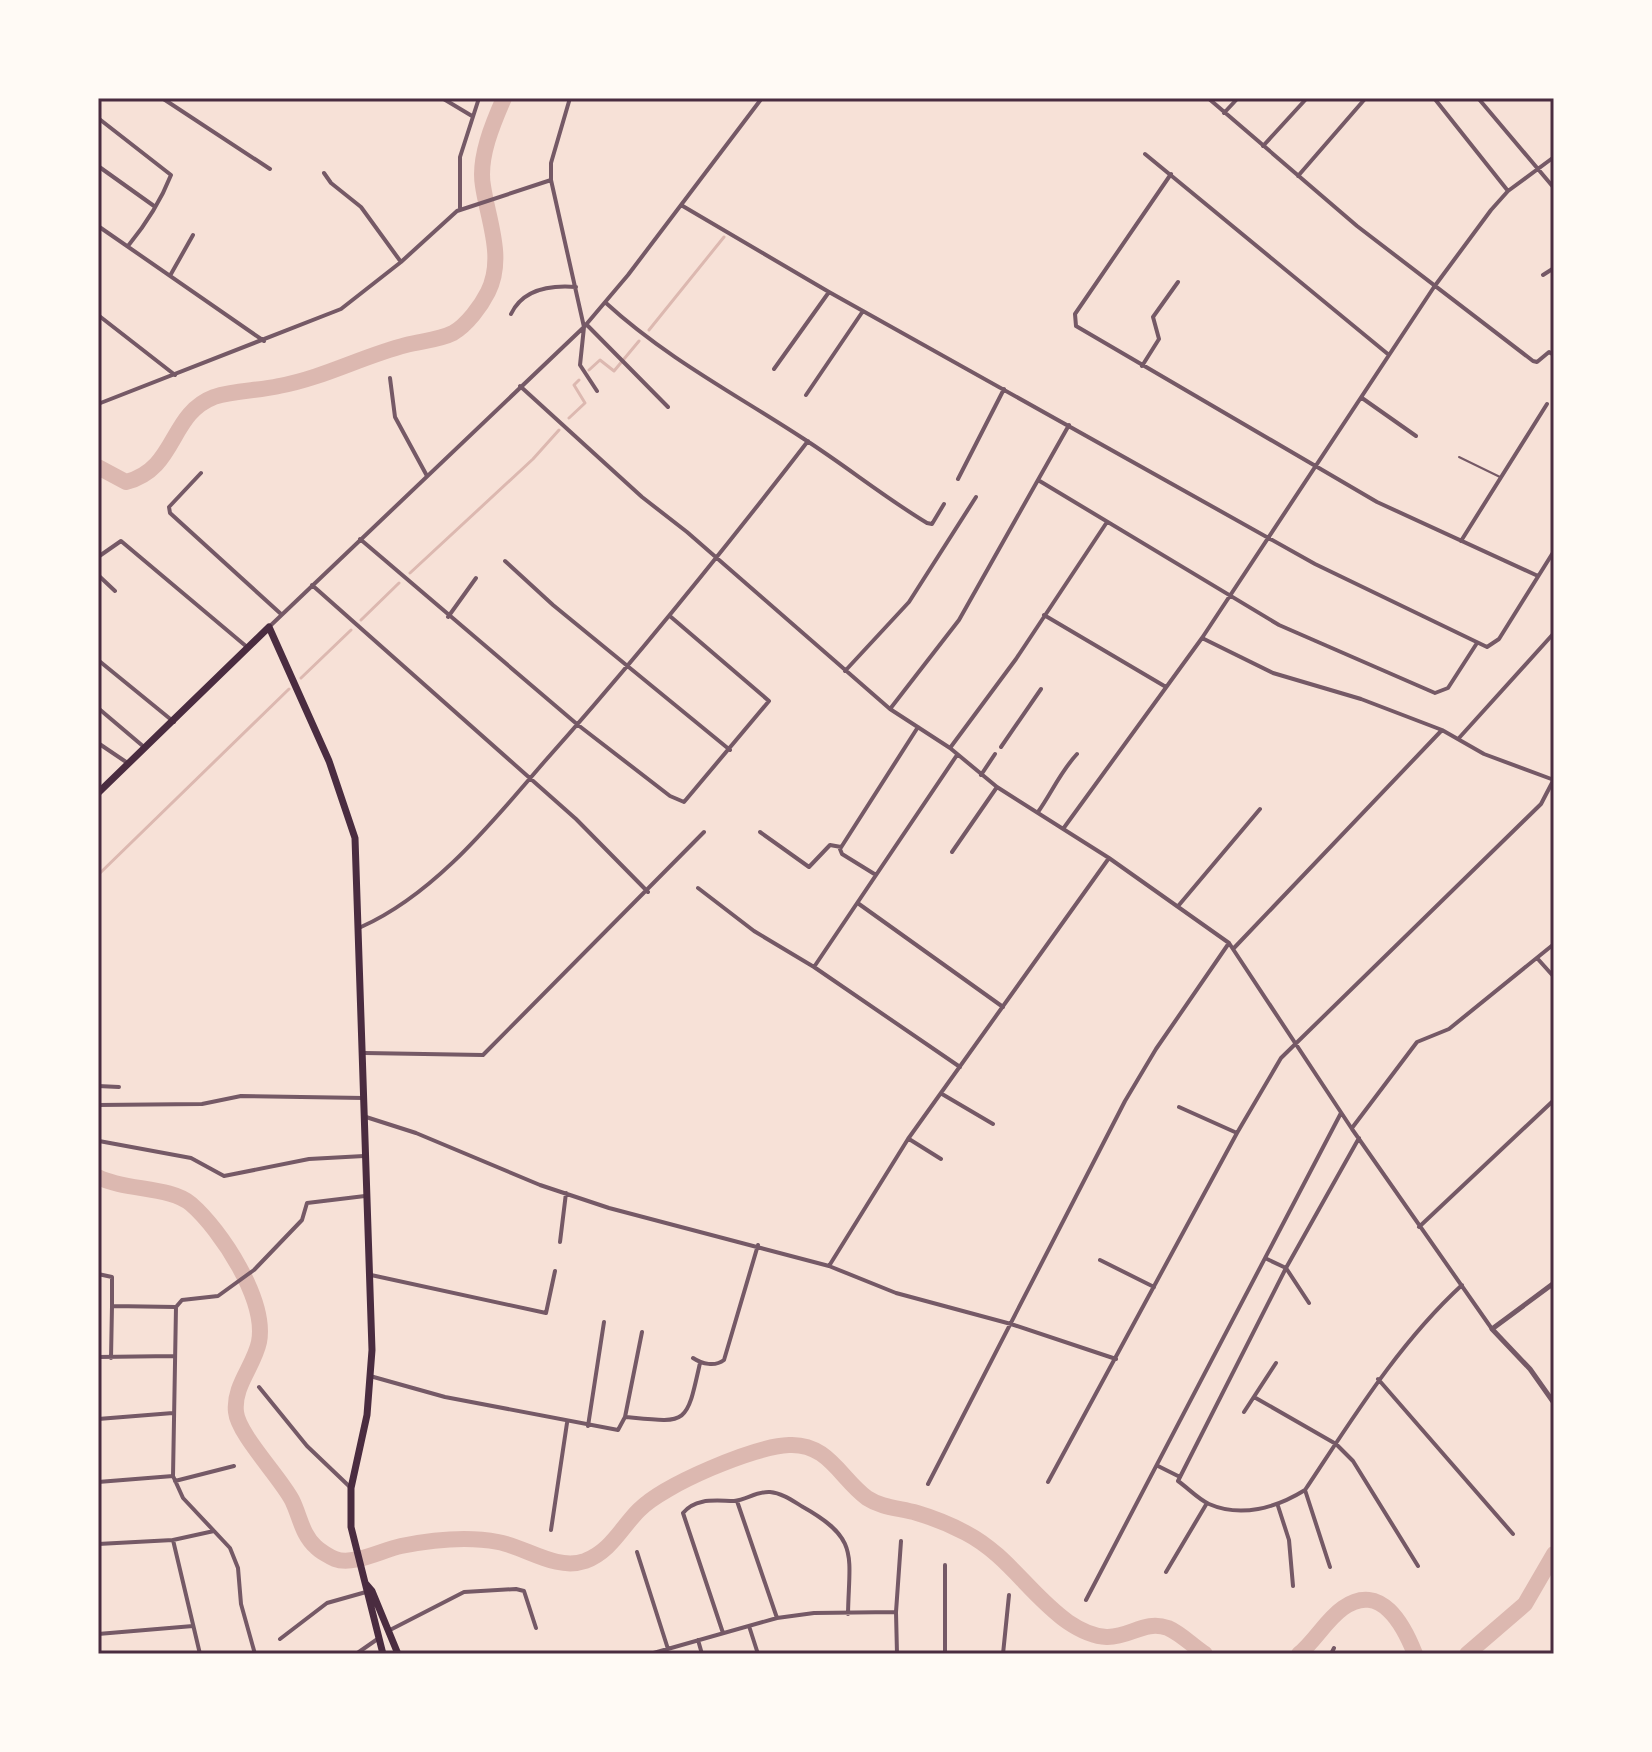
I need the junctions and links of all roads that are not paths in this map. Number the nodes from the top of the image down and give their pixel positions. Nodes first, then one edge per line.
1 (162, 98) edge
2 (442, 98) edge
3 (479, 98) edge
4 (570, 98) edge
5 (762, 98) edge
6 (1208, 98) edge
7 (1238, 98) edge
8 (1307, 98) edge
9 (1434, 98) edge
10 (1478, 98) edge
11 (1364, 100) edge
12 (1224, 113) junction
13 (472, 116) junction
14 (98, 118) edge
15 (1263, 146) junction
16 (1145, 154) dead end
17 (1554, 157) edge
18 (98, 166) edge
19 (270, 169) dead end
20 (1536, 170) junction
21 (324, 173) dead end
22 (1171, 174) junction
23 (1298, 176) junction
24 (551, 180) junction
25 (1554, 188) edge
26 (1508, 191) junction
27 (681, 205) junction
28 (154, 206) junction
29 (461, 209) junction
30 (98, 226) edge
31 (193, 235) dead end
32 (128, 246) junction
33 (401, 262) junction
34 (1554, 268) edge
35 (171, 274) junction
36 (1543, 275) dead end
37 (1178, 282) dead end
38 (576, 287) junction
39 (1434, 287) junction
40 (829, 292) junction
41 (606, 303) junction
42 (863, 311) junction
43 (511, 314) dead end
44 (98, 315) edge
45 (585, 326) junction
46 (264, 341) junction
47 (1389, 355) junction
48 (1554, 355) edge
49 (1142, 366) junction
50 (774, 369) dead end
51 (175, 375) junction
52 (390, 378) dead end
53 (520, 386) junction
54 (1004, 389) junction
55 (597, 391) dead end
56 (806, 395) dead end
57 (1362, 398) junction
58 (100, 402) edge
59 (1547, 404) dead end
60 (668, 407) dead end
61 (1069, 425) junction
62 (1416, 436) dead end
63 (808, 441) junction
64 (1459, 457) dead end
65 (1317, 469) junction
66 (201, 473) dead end
67 (427, 476) junction
68 (1500, 477) junction
69 (958, 479) dead end
70 (1038, 480) junction
71 (976, 497) dead end
72 (944, 504) dead end
73 (1107, 522) junction
74 (1269, 538) junction
75 (360, 539) junction
76 (1461, 541) junction
77 (1554, 551) edge
78 (98, 557) edge
79 (717, 558) junction
80 (505, 561) dead end
81 (98, 575) edge
82 (1538, 576) junction
83 (476, 578) dead end
84 (312, 585) junction
85 (115, 591) dead end
86 (1228, 596) junction
87 (281, 614) junction
88 (1044, 615) junction
89 (448, 617) junction
90 (671, 617) junction
91 (269, 627) junction
92 (1554, 633) edge
93 (1202, 638) junction
94 (1477, 643) junction
95 (249, 648) junction
96 (98, 660) edge
97 (628, 667) junction
98 (845, 671) junction
99 (1166, 687) junction
100 (1041, 689) dead end
101 (98, 708) edge
102 (890, 709) junction
103 (174, 722) junction
104 (578, 725) junction
105 (918, 727) junction
106 (1442, 730) junction
107 (1459, 738) junction
108 (98, 743) edge
109 (1001, 747) dead end
110 (145, 748) junction
111 (950, 748) junction
112 (730, 750) junction
113 (995, 754) dead end
114 (1077, 754) dead end
115 (957, 755) junction
116 (129, 764) junction
117 (981, 775) junction
118 (531, 778) junction
119 (1554, 780) edge
120 (997, 787) junction
121 (98, 793) edge
122 (1260, 809) dead end
123 (1038, 812) junction
124 (1063, 829) junction
125 (704, 832) dead end
126 (760, 832) dead end
127 (841, 847) junction
128 (952, 852) dead end
129 (1109, 858) junction
130 (876, 875) junction
131 (698, 888) dead end
132 (648, 892) junction
133 (858, 903) junction
134 (1178, 906) junction
135 (361, 927) junction
136 (1229, 943) junction
137 (1554, 944) edge
138 (1234, 948) junction
139 (1537, 958) junction
140 (814, 967) junction
141 (1554, 977) edge
142 (1003, 1007) junction
143 (1297, 1043) junction
144 (365, 1053) junction
145 (960, 1067) junction
146 (98, 1086) edge
147 (119, 1087) dead end
148 (942, 1094) junction
149 (366, 1098) junction
150 (1554, 1100) edge
151 (98, 1105) edge
152 (1179, 1107) dead end
153 (1341, 1113) junction
154 (366, 1117) junction
155 (993, 1124) dead end
156 (1352, 1129) junction
157 (1237, 1133) junction
158 (1359, 1138) junction
159 (908, 1139) junction
160 (99, 1141) edge
161 (366, 1156) junction
162 (941, 1159) dead end
163 (567, 1193) junction
164 (368, 1196) junction
165 (1419, 1227) junction
166 (560, 1242) dead end
167 (758, 1245) junction
168 (1267, 1259) junction
169 (1100, 1260) dead end
170 (829, 1266) junction
171 (1286, 1268) junction
172 (555, 1271) dead end
173 (98, 1274) edge
174 (368, 1274) junction
175 (1554, 1283) edge
176 (1462, 1285) junction
177 (1154, 1287) junction
178 (1309, 1303) dead end
179 (112, 1306) junction
180 (176, 1307) junction
181 (604, 1322) dead end
182 (1011, 1324) junction
183 (1492, 1329) junction
184 (642, 1332) dead end
185 (175, 1356) junction
186 (98, 1357) edge
187 (111, 1358) junction
188 (693, 1358) dead end
189 (1116, 1359) junction
190 (700, 1363) junction
191 (1276, 1363) dead end
192 (370, 1376) junction
193 (1378, 1379) junction
194 (259, 1387) dead end
195 (1254, 1397) junction
196 (1554, 1403) edge
197 (1244, 1412) dead end
198 (173, 1413) junction
199 (625, 1417) junction
200 (98, 1419) edge
201 (567, 1423) junction
202 (588, 1426) junction
203 (1336, 1444) junction
204 (234, 1466) dead end
205 (1158, 1466) junction
206 (1180, 1477) junction
207 (174, 1478) junction
208 (98, 1482) edge
209 (1048, 1482) dead end
210 (928, 1484) dead end
211 (351, 1488) junction
212 (1305, 1490) junction
213 (737, 1501) junction
214 (1207, 1503) junction
215 (1278, 1506) junction
216 (215, 1530) junction
217 (551, 1530) dead end
218 (1513, 1534) dead end
219 (173, 1540) junction
220 (901, 1541) dead end
221 (98, 1544) edge
222 (637, 1552) dead end
223 (945, 1565) dead end
224 (1418, 1566) dead end
225 (1330, 1567) dead end
226 (1166, 1572) dead end
227 (1293, 1586) dead end
228 (368, 1589) junction
229 (1009, 1595) dead end
230 (1086, 1600) dead end
231 (896, 1612) junction
232 (848, 1614) junction
233 (777, 1618) junction
234 (749, 1625) junction
235 (193, 1626) junction
236 (536, 1628) dead end
237 (390, 1630) junction
238 (723, 1633) junction
239 (98, 1634) edge
240 (379, 1638) junction
241 (280, 1639) dead end
242 (698, 1640) junction
243 (668, 1649) junction
244 (200, 1654) edge
245 (255, 1654) edge
246 (356, 1654) edge
247 (383, 1654) edge
248 (398, 1654) edge
249 (650, 1654) edge
250 (702, 1654) edge
251 (758, 1654) edge
252 (897, 1654) edge
253 (945, 1654) edge
254 (1003, 1654) edge

1 - 19 street
2 - 13 street
3 - 13 street
4 - 24 street
5 - 27 street
6 - 12 street
7 - 12 street
8 - 15 street
9 - 26 street
10 - 20 street
11 - 23 street
12 - 15 street
13 - 29 street
14 - 28 street
15 - 23 street
16 - 22 street
17 - 20 street
18 - 28 street
20 - 25 street
20 - 26 street
21 - 33 street
22 - 47 street
22 - 49 street
23 - 39 street
24 - 29 street
24 - 38 street
26 - 39 street
27 - 40 street
27 - 41 street
28 - 32 street
29 - 33 street
30 - 32 street
31 - 35 street
32 - 35 street
33 - 46 street
34 - 36 street
35 - 46 street
37 - 49 street
38 - 43 street
38 - 45 street
39 - 47 street
39 - 48 street
40 - 42 street
40 - 50 street
41 - 45 street
41 - 63 street
42 - 54 street
42 - 56 street
44 - 51 street
45 - 53 street
45 - 55 street
45 - 60 street
46 - 51 street
47 - 57 street
49 - 65 street
51 - 58 street
52 - 67 street
53 - 67 street
53 - 79 street
54 - 61 street
54 - 69 street
57 - 62 street
57 - 65 street
59 - 68 street
61 - 70 street
61 - 74 street
63 - 72 street
63 - 79 street
64 - 68 lane
65 - 74 street
65 - 76 street
66 - 87 street
67 - 75 street
68 - 76 street
70 - 73 street
70 - 102 street
71 - 98 street
73 - 86 street
73 - 88 street
74 - 86 street
74 - 94 street
75 - 84 street
75 - 89 street
76 - 82 street
77 - 82 street
78 - 95 street
79 - 90 street
79 - 98 street
80 - 97 street
81 - 85 street
82 - 94 street
83 - 89 street
84 - 87 street
84 - 118 street
86 - 93 street
86 - 94 street
87 - 91 street
88 - 99 street
88 - 111 street
89 - 104 street
90 - 97 street
90 - 112 street
91 - 95 main road
91 - 135 main road
92 - 107 street
93 - 99 street
93 - 106 street
95 - 103 main road
96 - 103 street
97 - 104 street
97 - 112 street
98 - 102 street
99 - 124 street
100 - 109 street
101 - 110 street
102 - 105 street
103 - 110 main road
104 - 112 street
104 - 118 street
105 - 111 street
105 - 127 street
106 - 107 street
106 - 138 street
107 - 119 street
108 - 116 street
110 - 116 main road
111 - 115 street
113 - 117 street
114 - 123 street
115 - 117 street
115 - 130 street
116 - 121 main road
117 - 120 street
118 - 132 street
118 - 135 street
119 - 143 street
120 - 123 street
120 - 128 street
122 - 134 street
123 - 124 street
124 - 129 street
125 - 132 street
126 - 127 street
127 - 130 street
129 - 134 street
129 - 142 street
130 - 133 street
131 - 140 street
132 - 144 street
133 - 140 street
133 - 142 street
134 - 136 street
135 - 144 main road
136 - 138 street
136 - 182 street
137 - 139 street
138 - 143 street
139 - 141 street
139 - 156 street
140 - 145 street
142 - 145 street
143 - 153 street
143 - 157 street
144 - 149 main road
145 - 148 street
146 - 147 street
148 - 155 street
148 - 159 street
149 - 151 street
149 - 154 main road
150 - 165 street
152 - 157 street
153 - 156 street
153 - 168 street
154 - 161 main road
154 - 163 street
156 - 158 street
157 - 177 street
158 - 165 street
158 - 171 street
159 - 162 street
159 - 170 street
160 - 161 street
161 - 164 main road
163 - 166 street
163 - 167 street
164 - 174 main road
164 - 180 street
165 - 176 street
167 - 170 street
167 - 190 street
168 - 171 street
168 - 205 street
169 - 177 street
170 - 182 street
171 - 178 street
171 - 206 street
172 - 174 street
173 - 179 street
174 - 192 main road
175 - 183 street
176 - 183 street
176 - 193 street
177 - 189 street
179 - 180 street
179 - 187 street
180 - 185 street
181 - 202 street
182 - 189 street
182 - 210 street
183 - 196 street
184 - 199 street
185 - 187 street
185 - 198 street
186 - 187 street
188 - 190 street
189 - 209 street
190 - 199 street
191 - 195 street
192 - 201 street
192 - 211 main road
193 - 203 street
193 - 218 street
194 - 211 street
195 - 197 street
195 - 203 street
198 - 200 street
198 - 207 street
199 - 202 street
201 - 202 street
201 - 217 street
203 - 212 street
203 - 224 street
204 - 207 street
205 - 206 street
205 - 230 street
206 - 214 street
207 - 208 street
207 - 216 street
211 - 228 main road
212 - 215 street
212 - 225 street
213 - 232 street
213 - 233 street
213 - 238 street
214 - 215 street
214 - 226 street
215 - 227 street
216 - 219 street
216 - 245 street
219 - 221 street
219 - 235 street
220 - 231 street
222 - 243 street
223 - 253 street
228 - 237 main road
228 - 240 main road
228 - 241 street
229 - 254 street
231 - 232 street
231 - 252 street
232 - 233 street
233 - 234 street
234 - 238 street
234 - 251 street
235 - 239 street
235 - 244 street
236 - 237 street
237 - 248 main road
238 - 242 street
240 - 246 street
240 - 247 main road
242 - 243 street
242 - 250 street
243 - 249 street

